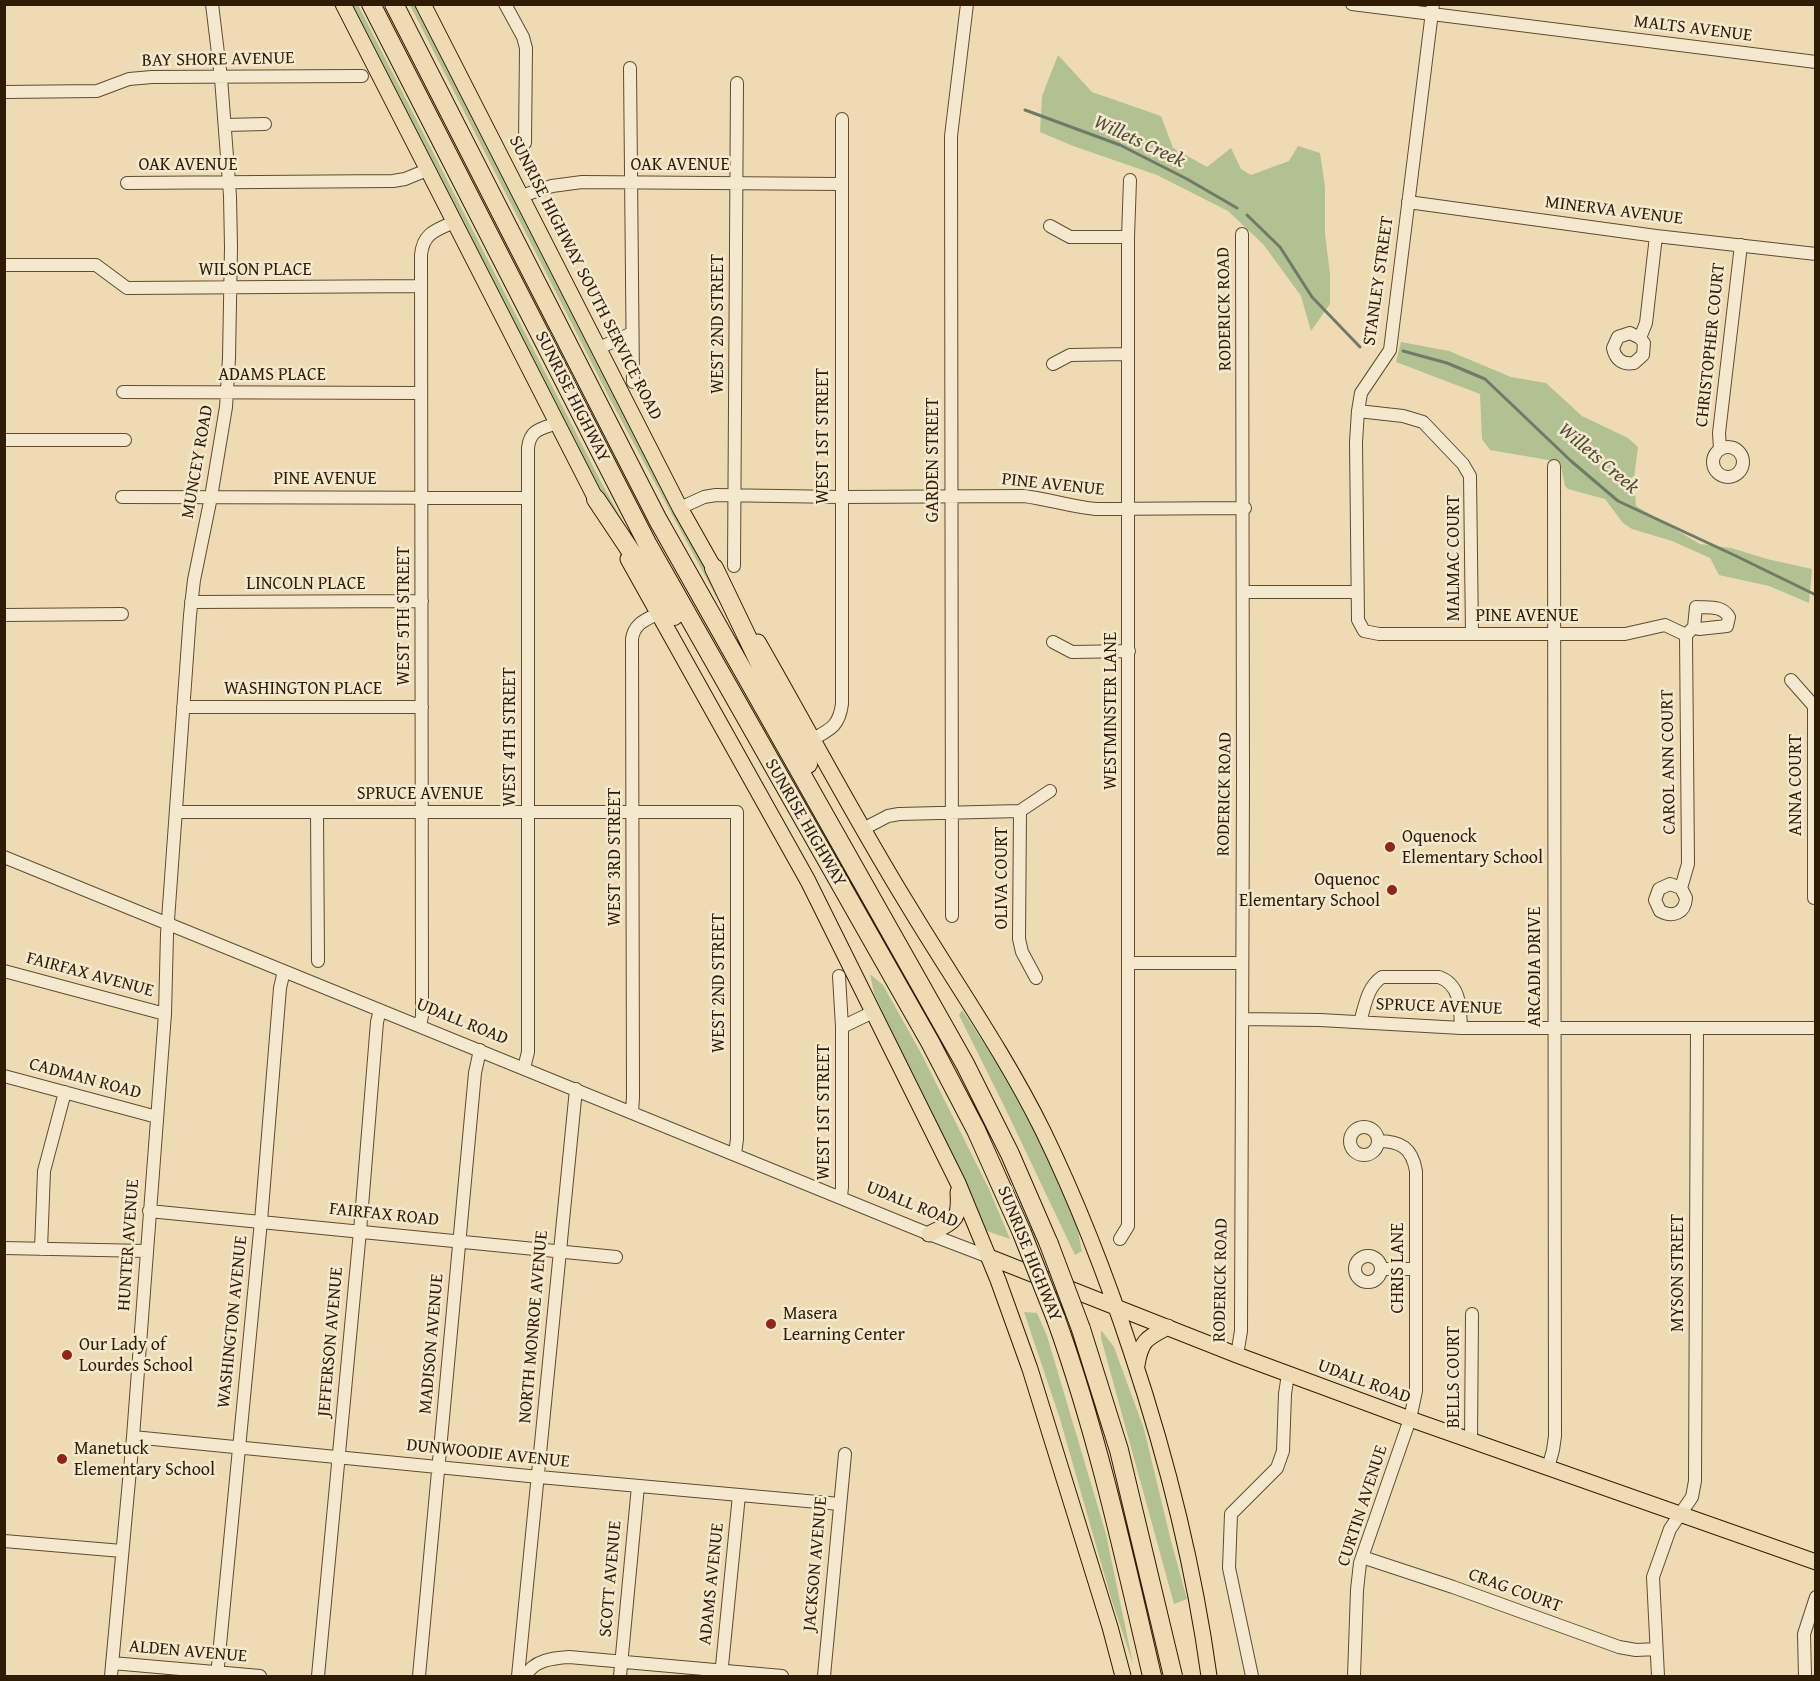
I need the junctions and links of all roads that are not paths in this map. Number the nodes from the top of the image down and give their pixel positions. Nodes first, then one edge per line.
1 (212, 4) edge
2 (343, 4) edge
3 (371, 4) edge
4 (394, 4) edge
5 (423, 4) edge
6 (505, 4) edge
7 (967, 4) edge
8 (1352, 4) edge
9 (1433, 10) edge
10 (1815, 62) edge
11 (630, 68) dead end
12 (362, 76) dead end
13 (221, 78) junction
14 (737, 83) dead end
15 (4, 92) edge
16 (842, 119) dead end
17 (265, 124) dead end
18 (225, 125) junction
19 (525, 143) dead end
20 (427, 170) junction
21 (1130, 180) dead end
22 (737, 182) junction
23 (128, 183) dead end
24 (230, 183) junction
25 (632, 183) junction
26 (841, 184) junction
27 (521, 196) junction
28 (1408, 202) junction
29 (454, 222) junction
30 (1050, 226) dead end
31 (1242, 234) dead end
32 (1656, 236) junction
33 (1128, 237) junction
34 (1741, 245) junction
35 (1815, 254) edge
36 (4, 265) edge
37 (421, 286) junction
38 (231, 288) junction
39 (632, 333) junction
40 (1640, 338) dead end
41 (599, 348) junction
42 (1128, 354) junction
43 (1053, 364) dead end
44 (633, 382) dead end
45 (123, 392) dead end
46 (227, 393) junction
47 (422, 393) junction
48 (1358, 411) junction
49 (557, 423) junction
50 (4, 440) edge
51 (125, 440) dead end
52 (1720, 449) dead end
53 (1554, 466) dead end
54 (735, 495) junction
55 (122, 497) dead end
56 (841, 497) junction
57 (951, 497) junction
58 (211, 498) junction
59 (422, 498) junction
60 (528, 498) junction
61 (596, 499) junction
62 (680, 508) junction
63 (1245, 508) junction
64 (1128, 509) junction
65 (734, 566) dead end
66 (714, 568) junction
67 (1245, 592) junction
68 (1357, 592) junction
69 (191, 602) junction
70 (422, 602) junction
71 (122, 614) dead end
72 (657, 614) junction
73 (4, 615) edge
74 (1690, 631) joint
75 (1472, 634) junction
76 (1554, 634) junction
77 (1053, 642) dead end
78 (1129, 651) junction
79 (1791, 680) dead end
80 (729, 689) junction
81 (1815, 706) edge
82 (183, 707) junction
83 (422, 708) junction
84 (813, 739) junction
85 (1050, 791) dead end
86 (1020, 811) junction
87 (176, 812) junction
88 (317, 812) junction
89 (422, 812) junction
90 (528, 812) junction
91 (633, 812) junction
92 (737, 812) joint
93 (953, 813) junction
94 (863, 829) junction
95 (845, 851) junction
96 (4, 857) edge
97 (1681, 888) dead end
98 (1814, 898) edge
99 (952, 916) dead end
100 (168, 924) junction
101 (318, 961) dead end
102 (1129, 963) junction
103 (1241, 963) junction
104 (4, 971) edge
105 (284, 971) junction
106 (839, 976) dead end
107 (1036, 978) dead end
108 (380, 1010) junction
109 (873, 1012) junction
110 (165, 1014) junction
111 (1242, 1019) junction
112 (1360, 1022) junction
113 (420, 1026) junction
114 (842, 1027) junction
115 (1461, 1028) junction
116 (1553, 1028) junction
117 (1697, 1028) junction
118 (1815, 1028) edge
119 (480, 1050) junction
120 (524, 1068) junction
121 (4, 1076) edge
122 (576, 1089) junction
123 (65, 1092) junction
124 (632, 1112) junction
125 (157, 1117) junction
126 (1378, 1141) dead end
127 (735, 1154) junction
128 (958, 1183) junction
129 (840, 1197) junction
130 (149, 1210) junction
131 (261, 1221) junction
132 (360, 1231) junction
133 (929, 1234) junction
134 (1120, 1239) dead end
135 (460, 1241) junction
136 (4, 1248) edge
137 (40, 1249) junction
138 (560, 1250) junction
139 (147, 1251) junction
140 (616, 1257) dead end
141 (989, 1257) junction
142 (1381, 1269) dead end
143 (1416, 1269) junction
144 (1116, 1306) junction
145 (1472, 1314) dead end
146 (1168, 1327) junction
147 (1237, 1354) junction
148 (1137, 1368) junction
149 (1288, 1374) junction
150 (1410, 1419) junction
151 (133, 1437) junction
152 (1471, 1441) junction
153 (238, 1447) junction
154 (845, 1454) dead end
155 (339, 1456) junction
156 (438, 1467) junction
157 (1548, 1468) junction
158 (539, 1477) junction
159 (638, 1486) junction
160 (739, 1495) junction
161 (840, 1504) junction
162 (1680, 1514) junction
163 (4, 1541) edge
164 (122, 1551) junction
165 (1362, 1557) junction
166 (1815, 1562) edge
167 (1815, 1597) edge
168 (1656, 1649) junction
169 (622, 1661) junction
170 (112, 1663) junction
171 (217, 1674) edge
172 (721, 1674) edge
173 (1151, 1674) edge
174 (111, 1677) edge
175 (260, 1677) edge
176 (318, 1677) edge
177 (419, 1677) edge
178 (518, 1677) edge
179 (526, 1677) edge
180 (620, 1677) edge
181 (782, 1677) edge
182 (824, 1677) edge
183 (1123, 1677) edge
184 (1173, 1677) edge
185 (1209, 1677) edge
186 (1252, 1677) edge
187 (1354, 1677) edge
188 (1658, 1677) edge
189 (1805, 1677) edge

1 - 13 street, MUNCEY ROAD
2 - 20 main road, SUNRISE HIGHWAY
3 - 80 highway, SUNRISE HIGHWAY
4 - 95 highway, SUNRISE HIGHWAY
5 - 27 main road, SUNRISE HIGHWAY SOUTH SERVICE ROAD
6 - 19 street
7 - 57 street, GARDEN STREET
8 - 9 street, MALTS AVENUE
9 - 10 street, MALTS AVENUE
9 - 28 street, STANLEY STREET
11 - 25 street
12 - 13 street, BAY SHORE AVENUE
13 - 15 street, BAY SHORE AVENUE
13 - 18 street, MUNCEY ROAD
14 - 22 street, WEST 2ND STREET
16 - 26 street, WEST 1ST STREET
17 - 18 street
18 - 24 street, MUNCEY ROAD
20 - 24 street, OAK AVENUE
20 - 29 main road, SUNRISE HIGHWAY
21 - 33 street, WESTMINSTER LANE
22 - 25 street, OAK AVENUE
22 - 26 street, OAK AVENUE
22 - 54 street, WEST 2ND STREET
23 - 24 street, OAK AVENUE
24 - 38 street, MUNCEY ROAD
25 - 27 street, OAK AVENUE
25 - 39 street
26 - 56 street, WEST 1ST STREET
27 - 41 main road, SUNRISE HIGHWAY SOUTH SERVICE ROAD
28 - 32 street, MINERVA AVENUE
28 - 48 street, STANLEY STREET
29 - 37 street, WEST 5TH STREET
29 - 49 main road, SUNRISE HIGHWAY
30 - 33 street
31 - 63 street, RODERICK ROAD
32 - 34 street, MINERVA AVENUE
32 - 40 street
33 - 42 street, WESTMINSTER LANE
34 - 35 street, MINERVA AVENUE
34 - 52 street, CHRISTOPHER COURT
36 - 38 street, WILSON PLACE
37 - 38 street, WILSON PLACE
37 - 47 street, WEST 5TH STREET
38 - 46 street, MUNCEY ROAD
39 - 41 street
39 - 44 street
41 - 62 main road, SUNRISE HIGHWAY SOUTH SERVICE ROAD
42 - 43 street
42 - 64 street, WESTMINSTER LANE
45 - 46 street, ADAMS PLACE
46 - 47 street, ADAMS PLACE
46 - 58 street, MUNCEY ROAD
47 - 59 street, WEST 5TH STREET
48 - 68 street, STANLEY STREET
48 - 75 street, MALMAC COURT
49 - 60 street, WEST 4TH STREET
49 - 61 main road, SUNRISE HIGHWAY
50 - 51 street
53 - 76 street, ARCADIA DRIVE
54 - 56 street, PINE AVENUE
54 - 62 street, PINE AVENUE
54 - 65 street, WEST 2ND STREET
55 - 58 street, PINE AVENUE
56 - 57 street, PINE AVENUE
56 - 84 street, WEST 1ST STREET
57 - 64 street, PINE AVENUE
57 - 93 street, GARDEN STREET
58 - 59 street, PINE AVENUE
58 - 69 street, MUNCEY ROAD
59 - 60 street, PINE AVENUE
59 - 70 street, WEST 5TH STREET
60 - 90 street, WEST 4TH STREET
61 - 72 main road, SUNRISE HIGHWAY
61 - 80 highway
62 - 66 main road, SUNRISE HIGHWAY SOUTH SERVICE ROAD
63 - 64 street, PINE AVENUE
63 - 67 street, RODERICK ROAD
64 - 78 street, WESTMINSTER LANE
66 - 84 main road
66 - 95 highway
67 - 68 street
67 - 103 street, RODERICK ROAD
68 - 75 street, PINE AVENUE
69 - 70 street, LINCOLN PLACE
69 - 82 street, MUNCEY ROAD
70 - 83 street, WEST 5TH STREET
71 - 73 street
72 - 91 street, WEST 3RD STREET
72 - 109 main road, SUNRISE HIGHWAY
74 - 76 street, PINE AVENUE
74 - 97 street, CAROL ANN COURT
75 - 76 street, PINE AVENUE
76 - 116 street, ARCADIA DRIVE
77 - 78 street
78 - 102 street, WESTMINSTER LANE
79 - 81 street, ANNA COURT
80 - 173 highway, SUNRISE HIGHWAY, bridge
81 - 98 street, ANNA COURT
82 - 83 street, WASHINGTON PLACE
82 - 87 street, MUNCEY ROAD
83 - 89 street, WEST 5TH STREET
84 - 94 main road
85 - 86 street, OLIVA COURT
86 - 93 street
86 - 107 street, OLIVA COURT
87 - 88 street, SPRUCE AVENUE
87 - 100 street, MUNCEY ROAD
88 - 89 street, SPRUCE AVENUE
88 - 101 street
89 - 90 street, SPRUCE AVENUE
89 - 113 street, WEST 5TH STREET
90 - 91 street, SPRUCE AVENUE
90 - 120 street, WEST 4TH STREET
91 - 92 street, SPRUCE AVENUE
91 - 124 street, WEST 3RD STREET
92 - 127 street, WEST 2ND STREET
93 - 94 street
93 - 99 street, GARDEN STREET
94 - 144 main road
95 - 184 highway, SUNRISE HIGHWAY, bridge
96 - 100 street, UDALL ROAD
100 - 105 street, UDALL ROAD
100 - 110 street, HUNTER AVENUE
102 - 103 street
102 - 134 street, WESTMINSTER LANE
103 - 111 street, RODERICK ROAD
104 - 110 street, FAIRFAX AVENUE
105 - 108 street, UDALL ROAD
105 - 131 street, WASHINGTON AVENUE
106 - 114 street, WEST 1ST STREET
108 - 113 street, UDALL ROAD
108 - 132 street, JEFFERSON AVENUE
109 - 114 street, WEST 1ST STREET
109 - 128 main road, SUNRISE HIGHWAY
110 - 125 street, HUNTER AVENUE
111 - 112 street, SPRUCE AVENUE
111 - 147 street, RODERICK ROAD
112 - 115 street, SPRUCE AVENUE
112 - 115 street
113 - 119 street, UDALL ROAD
114 - 129 street, WEST 1ST STREET
115 - 116 street, SPRUCE AVENUE
116 - 117 street, SPRUCE AVENUE
116 - 157 street, ARCADIA DRIVE
117 - 118 street, SPRUCE AVENUE
117 - 162 street, MYSON STREET
119 - 120 street, UDALL ROAD
119 - 135 street, MADISON AVENUE
120 - 122 street, UDALL ROAD
121 - 123 street, CADMAN ROAD
122 - 124 street, UDALL ROAD
122 - 138 street, NORTH MONROE AVENUE
123 - 125 street, CADMAN ROAD
123 - 137 street
124 - 127 street, UDALL ROAD
125 - 130 street, HUNTER AVENUE
126 - 143 street, CHRIS LANE
127 - 129 street, UDALL ROAD
128 - 133 main road
128 - 141 main road, SUNRISE HIGHWAY
129 - 133 street, UDALL ROAD
130 - 131 street, FAIRFAX ROAD
130 - 139 street, HUNTER AVENUE
131 - 132 street, FAIRFAX ROAD
131 - 153 street, WASHINGTON AVENUE
132 - 135 street, FAIRFAX ROAD
132 - 155 street, JEFFERSON AVENUE
133 - 141 street, UDALL ROAD
135 - 138 street, FAIRFAX ROAD
135 - 156 street, MADISON AVENUE
136 - 137 street
137 - 139 street
138 - 140 street, FAIRFAX ROAD
138 - 158 street, NORTH MONROE AVENUE
139 - 151 street, HUNTER AVENUE
141 - 144 main road, UDALL ROAD
141 - 183 main road, SUNRISE HIGHWAY
142 - 143 street
143 - 150 street, CHRIS LANE
144 - 146 main road, UDALL ROAD
144 - 148 main road
145 - 152 street, BELLS COURT
146 - 147 main road, UDALL ROAD
146 - 148 main road
147 - 149 main road, UDALL ROAD
148 - 185 main road
149 - 150 main road, UDALL ROAD
149 - 186 street
150 - 152 main road, UDALL ROAD
150 - 165 street, CURTIN AVENUE
151 - 153 street, DUNWOODIE AVENUE
151 - 164 street, HUNTER AVENUE
152 - 157 main road, UDALL ROAD
153 - 155 street, DUNWOODIE AVENUE
153 - 171 street, WASHINGTON AVENUE
154 - 161 street, JACKSON AVENUE
155 - 156 street, DUNWOODIE AVENUE
155 - 176 street, JEFFERSON AVENUE
156 - 158 street, DUNWOODIE AVENUE
156 - 177 street, MADISON AVENUE
157 - 162 main road, UDALL ROAD
158 - 159 street, DUNWOODIE AVENUE
158 - 178 street, NORTH MONROE AVENUE
159 - 160 street, DUNWOODIE AVENUE
159 - 169 street, SCOTT AVENUE
160 - 161 street, DUNWOODIE AVENUE
160 - 172 street, ADAMS AVENUE
161 - 182 street, JACKSON AVENUE
162 - 166 main road, UDALL ROAD
162 - 168 street, MYSON STREET
163 - 164 street
164 - 170 street, HUNTER AVENUE
165 - 168 street, CRAG COURT
165 - 187 street, CURTIN AVENUE
167 - 189 street
168 - 188 street, MYSON STREET
169 - 172 street
169 - 179 street
169 - 180 street, SCOTT AVENUE
170 - 171 street, ALDEN AVENUE
170 - 174 street, HUNTER AVENUE
171 - 175 street, ALDEN AVENUE
172 - 181 street

